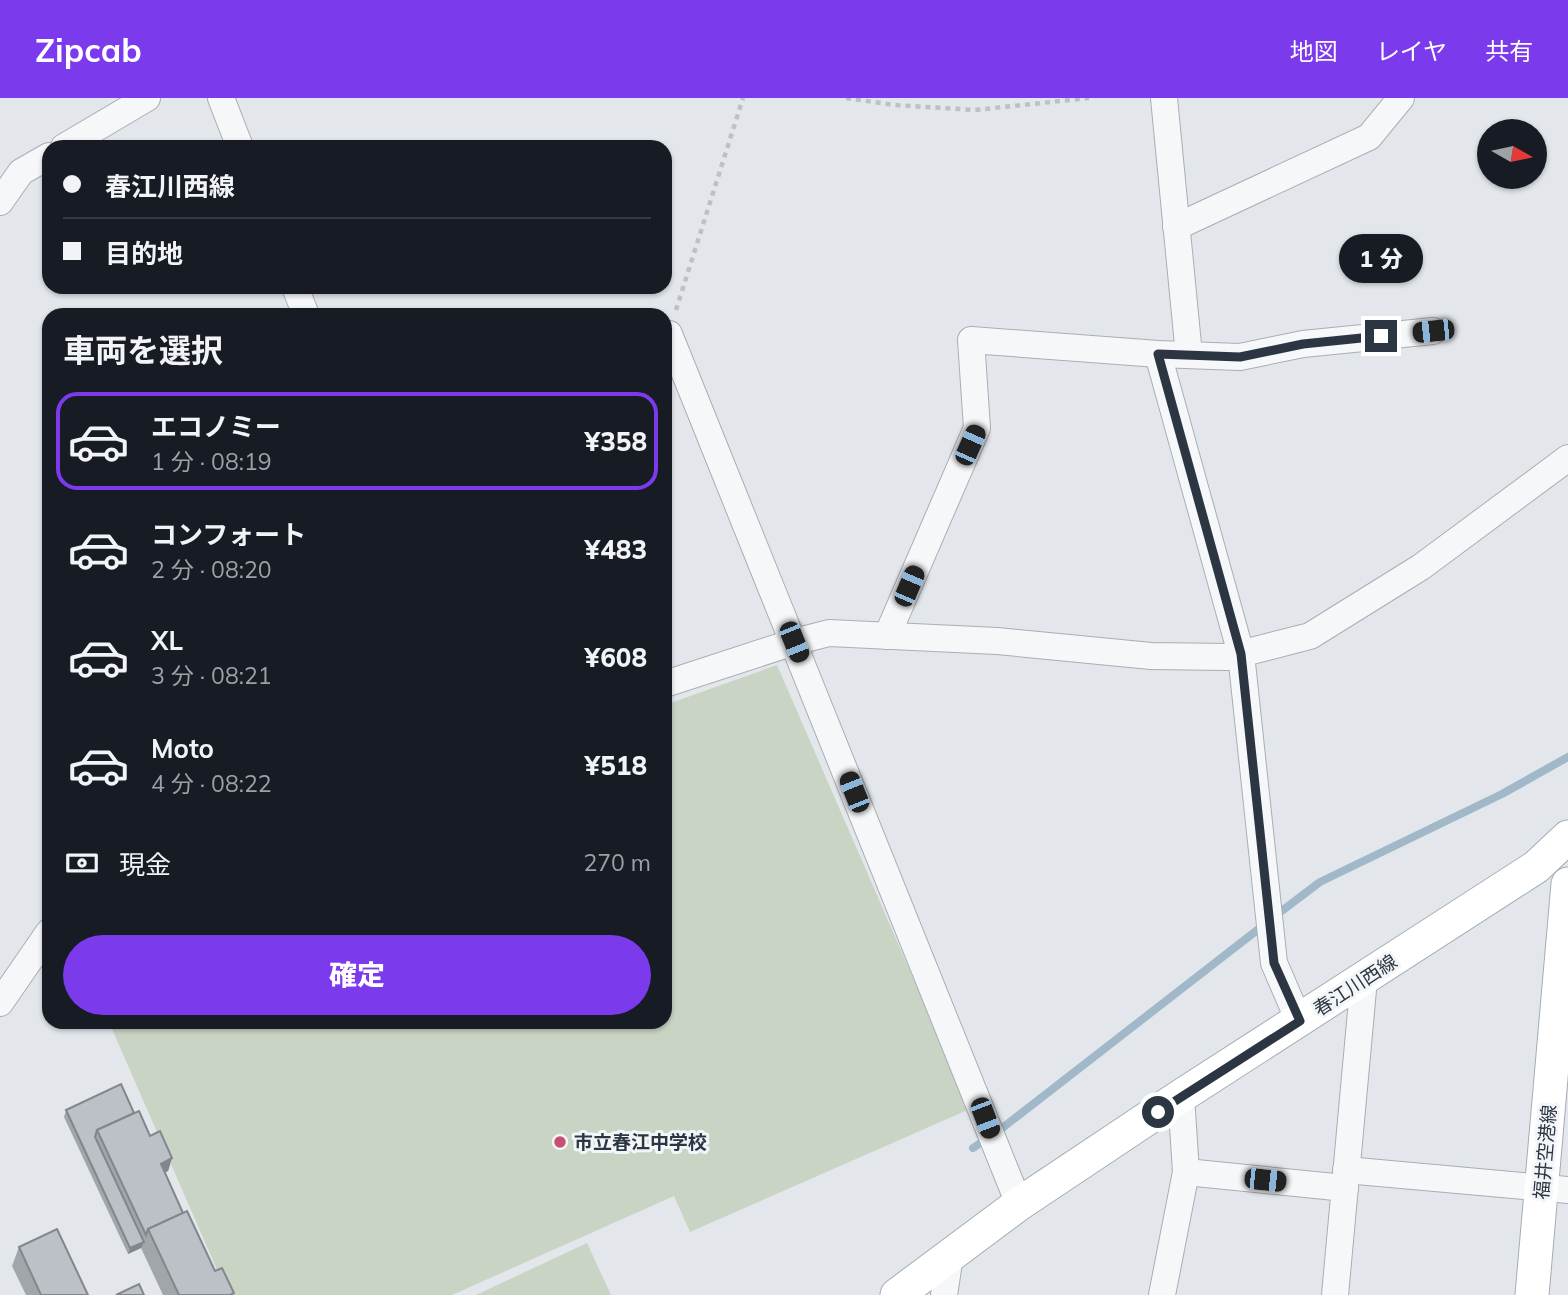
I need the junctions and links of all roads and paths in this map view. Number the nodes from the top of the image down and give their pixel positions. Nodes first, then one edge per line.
1 (147, 98) edge
2 (221, 98) edge
3 (743, 98) edge
4 (846, 98) edge
5 (1088, 98) edge
6 (1164, 98) edge
7 (1401, 98) edge
8 (76, 140) edge
9 (237, 140) edge
10 (42, 160) edge
11 (0, 202) edge
12 (1176, 227) junction
13 (672, 324) edge
14 (1433, 331) dead end
15 (672, 341) edge
16 (1158, 354) junction
17 (1189, 355) junction
18 (1568, 458) edge
19 (887, 636) junction
20 (794, 642) junction
21 (1241, 654) junction
22 (672, 682) edge
23 (1568, 837) edge
24 (1568, 884) edge
25 (42, 942) edge
26 (1565, 943) edge
27 (1364, 979) junction
28 (0, 1003) edge
29 (1300, 1021) junction
30 (1181, 1097) junction
31 (1186, 1172) junction
32 (1346, 1179) junction
33 (1555, 1189) edge
34 (1019, 1205) junction
35 (950, 1256) junction
36 (897, 1295) edge
37 (944, 1295) edge
38 (1162, 1295) edge
39 (1335, 1295) edge
40 (1532, 1295) edge

1 - 8 street
2 - 9 street
3 - 13 path
4 - 5 path
6 - 12 street
7 - 12 street
10 - 11 street
12 - 17 street
14 - 17 street
15 - 20 street
16 - 17 street
16 - 19 street
16 - 21 street
18 - 21 street
19 - 20 street
19 - 21 street
20 - 22 street
20 - 34 street
21 - 29 street
23 - 27 main road, 春江川西線
24 - 26 main road, 福井空港線
25 - 28 street
26 - 33 main road, 福井空港線
27 - 29 main road, 春江川西線
27 - 32 street
29 - 30 main road, 春江川西線
30 - 31 street
30 - 34 main road, 春江川西線
31 - 32 street
31 - 38 street
32 - 33 street
32 - 39 street
33 - 40 main road, 福井空港線
34 - 35 main road, 春江川西線
35 - 36 main road, 春江川西線
35 - 37 street

